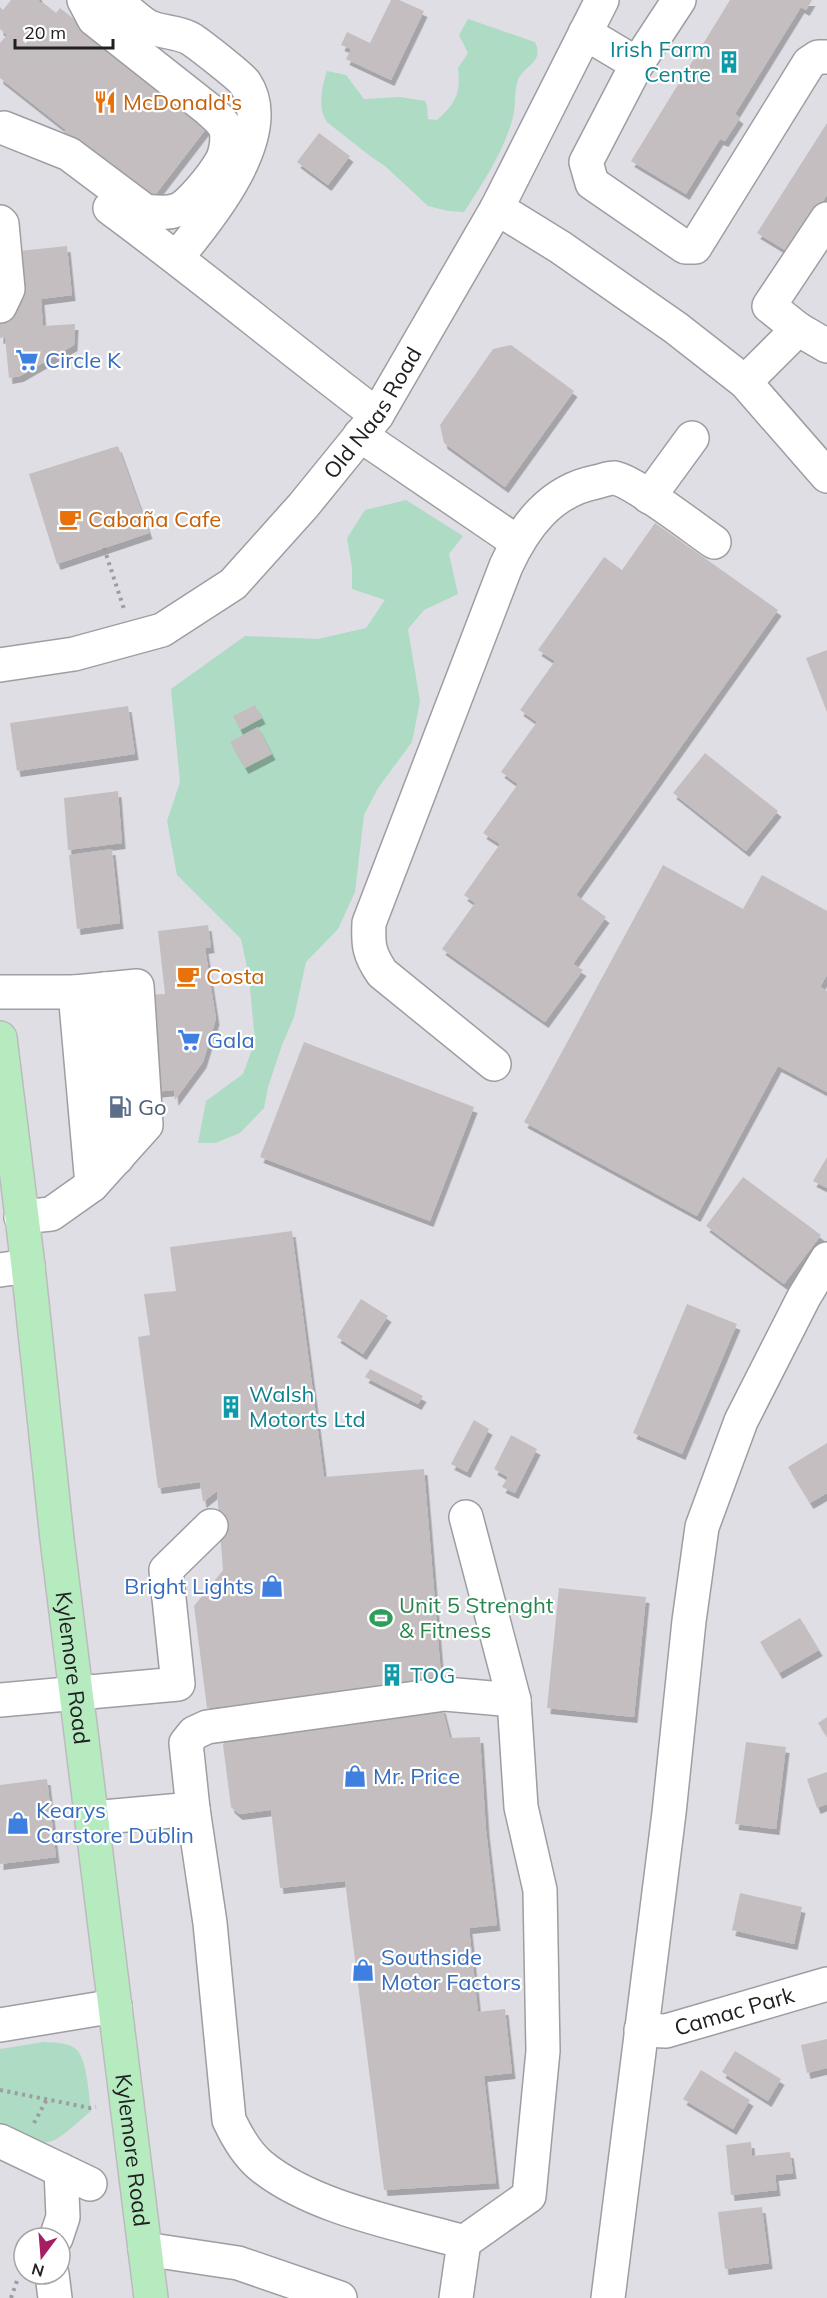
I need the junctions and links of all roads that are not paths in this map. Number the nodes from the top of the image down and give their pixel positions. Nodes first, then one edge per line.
1 (84, 0) edge
2 (115, 0) edge
3 (602, 0) edge
4 (679, 0) edge
5 (585, 33) junction
6 (827, 57) edge
7 (637, 64) junction
8 (2, 126) edge
9 (497, 208) junction
10 (827, 219) edge
11 (0, 222) edge
12 (177, 257) junction
13 (0, 306) edge
14 (798, 329) junction
15 (827, 346) edge
16 (745, 382) junction
17 (369, 425) junction
18 (692, 438) dead end
19 (827, 476) edge
20 (650, 497) junction
21 (517, 542) junction
22 (714, 542) dead end
23 (0, 665) edge
24 (90, 990) junction
25 (0, 992) edge
26 (0, 1038) edge
27 (494, 1064) dead end
28 (92, 1185) junction
29 (21, 1217) junction
30 (827, 1259) edge
31 (14, 1268) edge
32 (466, 1517) dead end
33 (211, 1526) dead end
34 (76, 1694) junction
35 (0, 1700) edge
36 (514, 1700) junction
37 (193, 1809) junction
38 (92, 1818) junction
39 (827, 1984) edge
40 (115, 2006) junction
41 (0, 2025) edge
42 (641, 2030) junction
43 (0, 2141) edge
44 (61, 2170) junction
45 (90, 2184) dead end
46 (60, 2226) edge
47 (464, 2242) junction
48 (145, 2249) junction
49 (151, 2298) edge
50 (340, 2298) edge
51 (456, 2298) edge
52 (608, 2298) edge

1 - 8 street
2 - 12 street
3 - 5 street, Old Naas Road
4 - 7 street
5 - 7 street
5 - 9 street, Old Naas Road
6 - 7 street
8 - 12 street
9 - 16 street
9 - 17 street, Old Naas Road
10 - 14 street
11 - 13 street
12 - 17 street
14 - 15 street
14 - 16 street
16 - 19 street
17 - 21 street
17 - 23 street, Old Naas Road
18 - 20 street
20 - 21 street
20 - 22 street
21 - 27 street
24 - 25 street
24 - 28 street
24 - 28 street
26 - 29 main road, Kylemore Road
28 - 29 street
29 - 31 main road, Kylemore Road
30 - 42 street
31 - 34 main road, Kylemore Road
32 - 36 street
33 - 34 street
34 - 35 street
34 - 38 main road, Kylemore Road
36 - 37 street
36 - 47 street
37 - 38 street
37 - 47 street
38 - 40 main road, Kylemore Road
39 - 42 street, Camac Park
40 - 41 street
40 - 48 main road, Kylemore Road
42 - 52 street
43 - 44 street
44 - 45 street
44 - 46 street
47 - 51 street
48 - 49 main road, Kylemore Road
48 - 50 street

